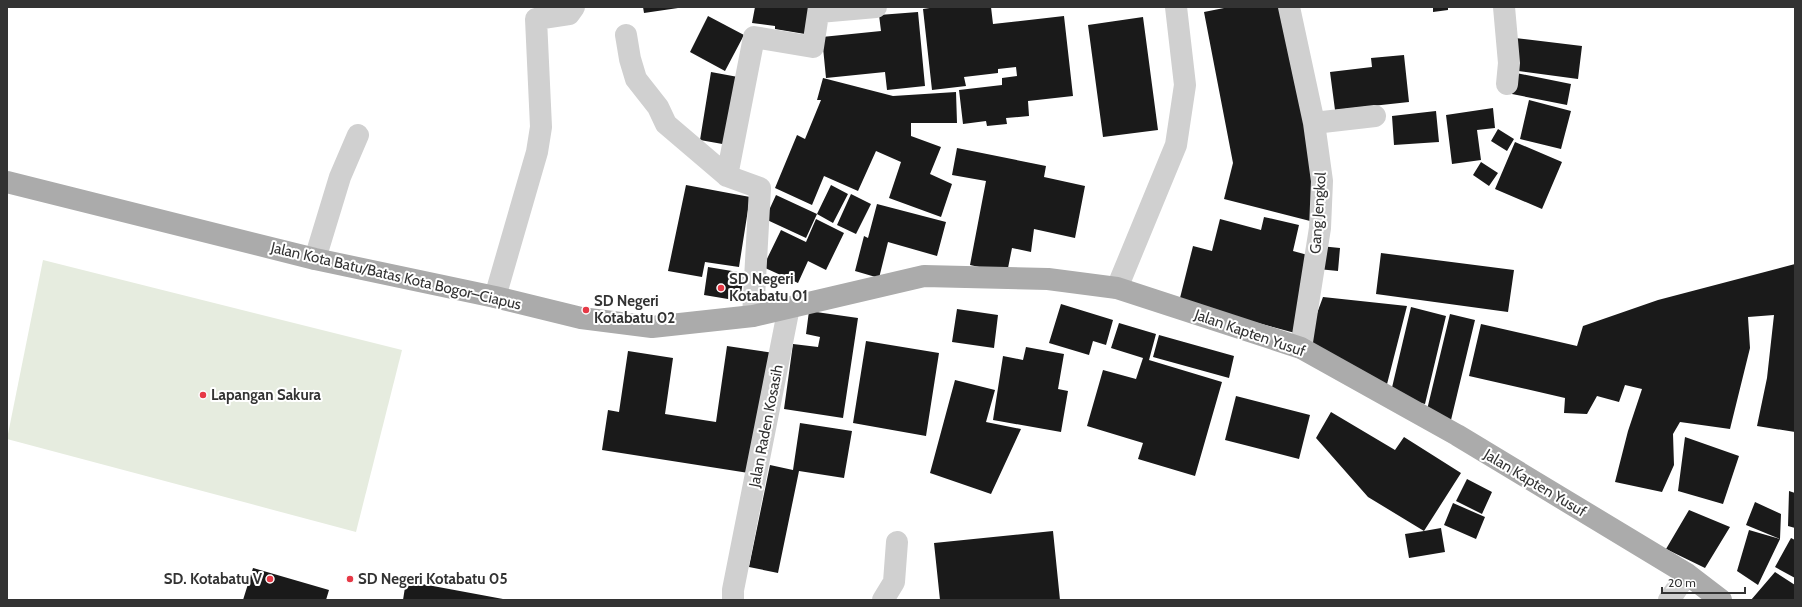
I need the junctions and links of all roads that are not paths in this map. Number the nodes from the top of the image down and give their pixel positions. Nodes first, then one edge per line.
1 (574, 7) edge
2 (876, 7) edge
3 (1176, 7) edge
4 (1289, 7) edge
5 (1504, 7) edge
6 (819, 10) edge
7 (626, 35) dead end
8 (1507, 84) dead end
9 (1374, 116) dead end
10 (1314, 123) junction
11 (358, 135) dead end
12 (727, 176) junction
13 (7, 182) edge
14 (316, 259) junction
15 (1117, 288) junction
16 (495, 297) junction
17 (789, 307) junction
18 (753, 316) junction
19 (1301, 348) junction
20 (897, 542) dead end
21 (1687, 574) junction
22 (733, 600) edge
23 (883, 600) edge
24 (1669, 600) edge
25 (1721, 600) edge

1 - 16 street
2 - 6 street
3 - 15 street
4 - 10 street, Gang Jengkol
5 - 8 street
6 - 12 street
7 - 12 street
9 - 10 street
10 - 19 street, Gang Jengkol
11 - 14 street
12 - 18 street
13 - 14 main road, Jalan Kota Batu/Batas Kota Bogor–Ciapus
14 - 16 main road, Jalan Kota Batu/Batas Kota Bogor–Ciapus
15 - 17 main road, Jalan Kapten Yusuf
15 - 19 main road, Jalan Kapten Yusuf
16 - 18 main road, Jalan Kota Batu/Batas Kota Bogor–Ciapus
17 - 18 main road, Jalan Kota Batu/Batas Kota Bogor–Ciapus
17 - 22 street, Jalan Raden Kosasih
19 - 21 main road, Jalan Kapten Yusuf
20 - 23 street
21 - 24 street
21 - 25 main road, Jalan Kapten Yusuf

